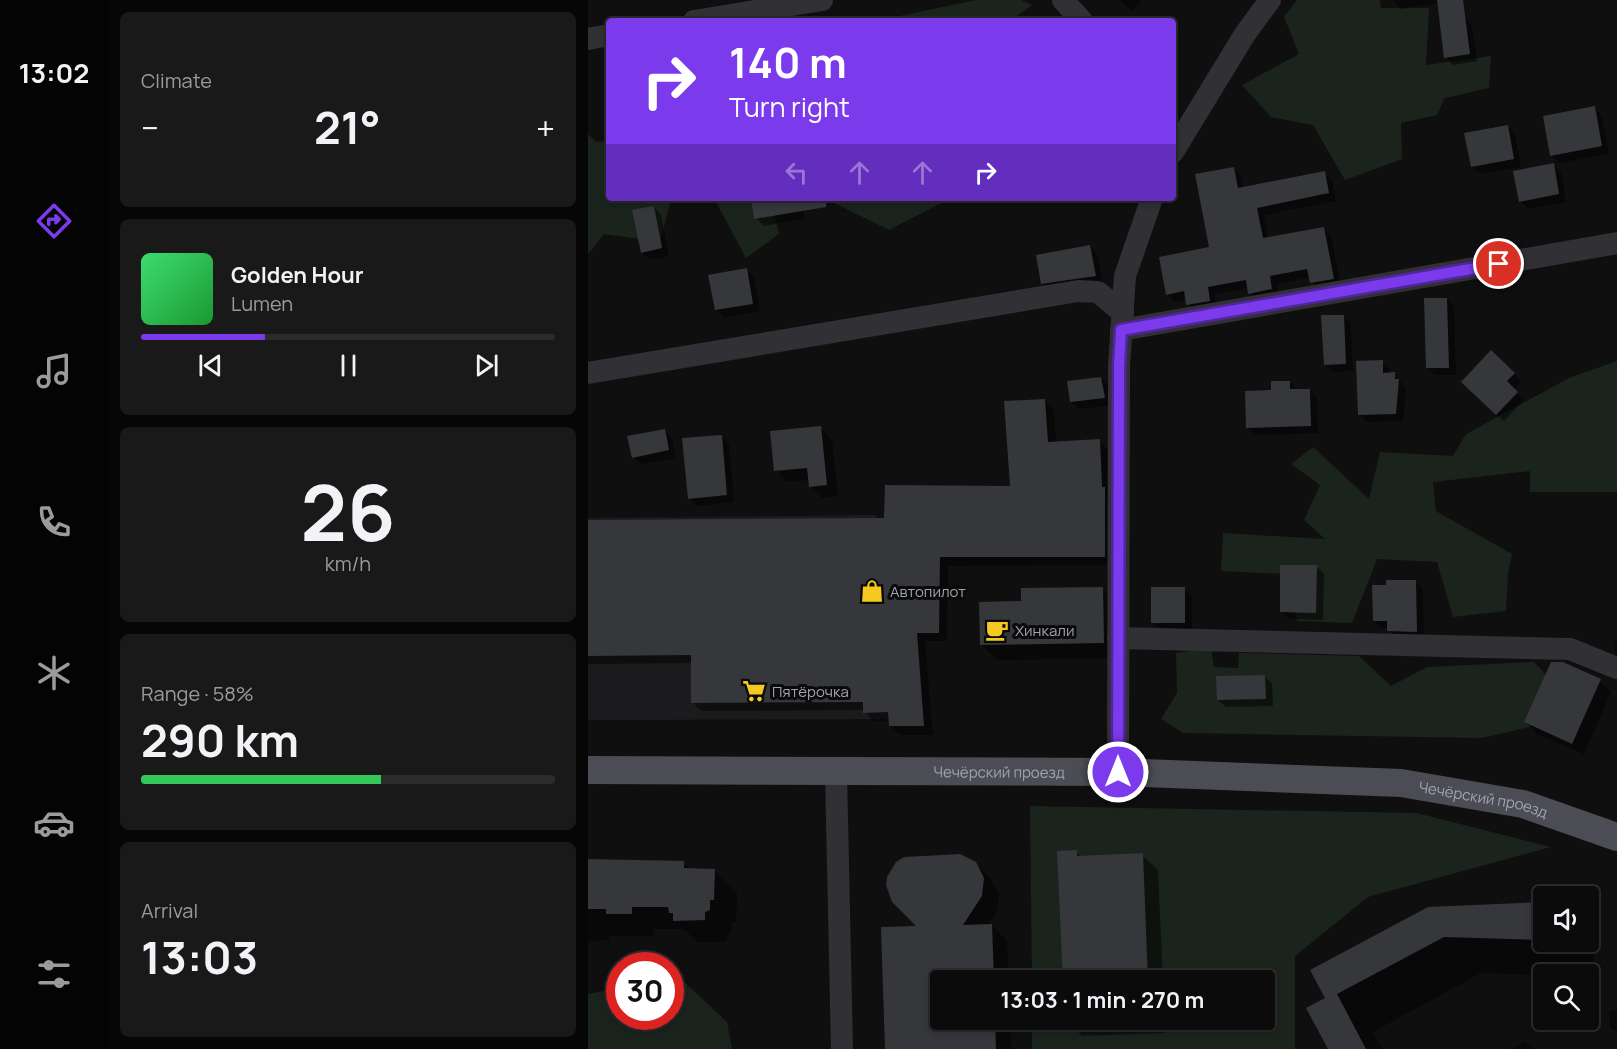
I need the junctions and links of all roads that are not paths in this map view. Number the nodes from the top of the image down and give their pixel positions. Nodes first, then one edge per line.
1 (822, 0) edge
2 (1063, 0) edge
3 (1270, 0) edge
4 (712, 18) edge
5 (1079, 18) edge
6 (606, 36) edge
7 (588, 39) edge
8 (1179, 125) edge
9 (1151, 201) edge
10 (1617, 243) edge
11 (1122, 322) junction
12 (588, 373) edge
13 (1118, 638) junction
14 (1617, 668) edge
15 (588, 770) edge
16 (836, 772) junction
17 (1118, 772) junction
18 (1617, 837) edge
19 (842, 1049) edge

1 - 4 street
2 - 5 street
3 - 8 street
6 - 7 street
9 - 11 street
10 - 11 street
11 - 12 street
11 - 13 street
13 - 14 street
13 - 17 street
15 - 16 main road, Чечёрский проезд
16 - 17 main road, Чечёрский проезд
16 - 19 street
17 - 18 main road, Чечёрский проезд

